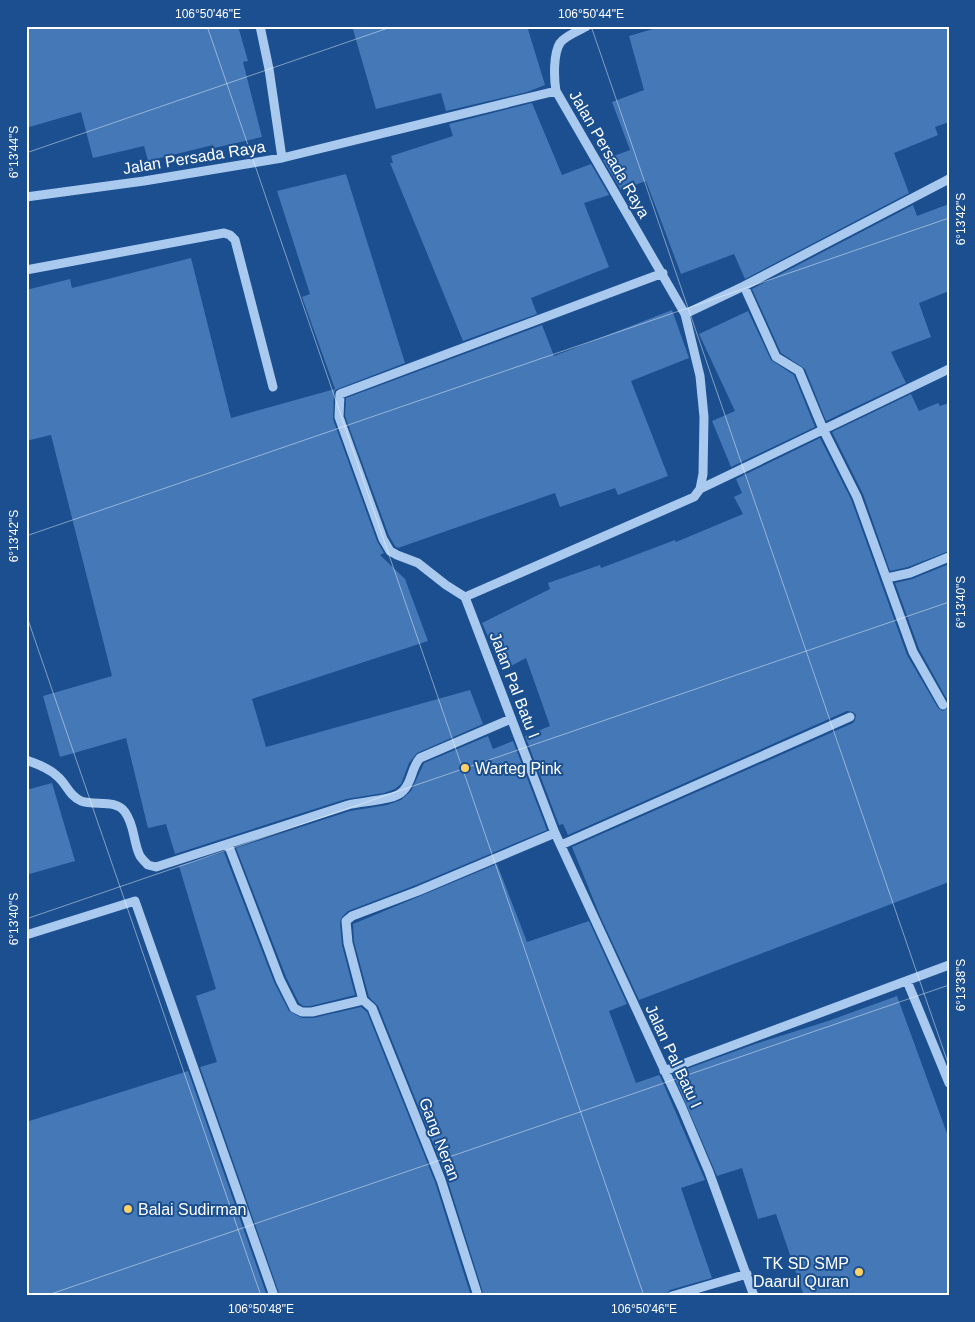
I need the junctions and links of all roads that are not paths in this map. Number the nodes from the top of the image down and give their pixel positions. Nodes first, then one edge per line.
1 (260, 26) edge
2 (587, 26) edge
3 (556, 91) junction
4 (282, 158) junction
5 (949, 179) edge
6 (26, 197) edge
7 (26, 270) edge
8 (663, 273) junction
9 (744, 286) junction
10 (685, 314) junction
11 (949, 369) edge
12 (273, 387) dead end
13 (824, 429) junction
14 (700, 489) junction
15 (949, 557) edge
16 (887, 578) junction
17 (465, 597) junction
18 (943, 705) dead end
19 (850, 717) dead end
20 (511, 719) junction
21 (26, 760) edge
22 (555, 834) junction
23 (228, 844) junction
24 (561, 844) junction
25 (26, 935) edge
26 (949, 965) edge
27 (906, 981) junction
28 (363, 1000) junction
29 (664, 1071) junction
30 (949, 1083) edge
31 (747, 1274) junction
32 (274, 1296) edge
33 (478, 1296) edge
34 (672, 1296) edge
35 (754, 1296) edge

1 - 4 street
2 - 3 street
3 - 4 street, Jalan Persada Raya
3 - 8 street, Jalan Persada Raya
4 - 6 street, Jalan Persada Raya
5 - 9 street
7 - 12 street
8 - 10 street, Jalan Persada Raya
8 - 17 street
9 - 10 street
9 - 13 street
10 - 14 street
11 - 13 street
13 - 14 street
13 - 16 street
14 - 17 street
15 - 16 street
16 - 18 street
17 - 20 street, Jalan Pal Batu I
19 - 24 street
20 - 22 street, Jalan Pal Batu I
20 - 23 street
21 - 23 street
22 - 24 street, Jalan Pal Batu I
22 - 28 street, Gang Neran
23 - 28 street
24 - 29 street, Jalan Pal Batu I
25 - 32 street
26 - 27 street
27 - 29 street
27 - 30 street
28 - 33 street, Gang Neran
29 - 31 street, Jalan Pal Batu I
31 - 34 street
31 - 35 street, Jalan Pal Batu I

